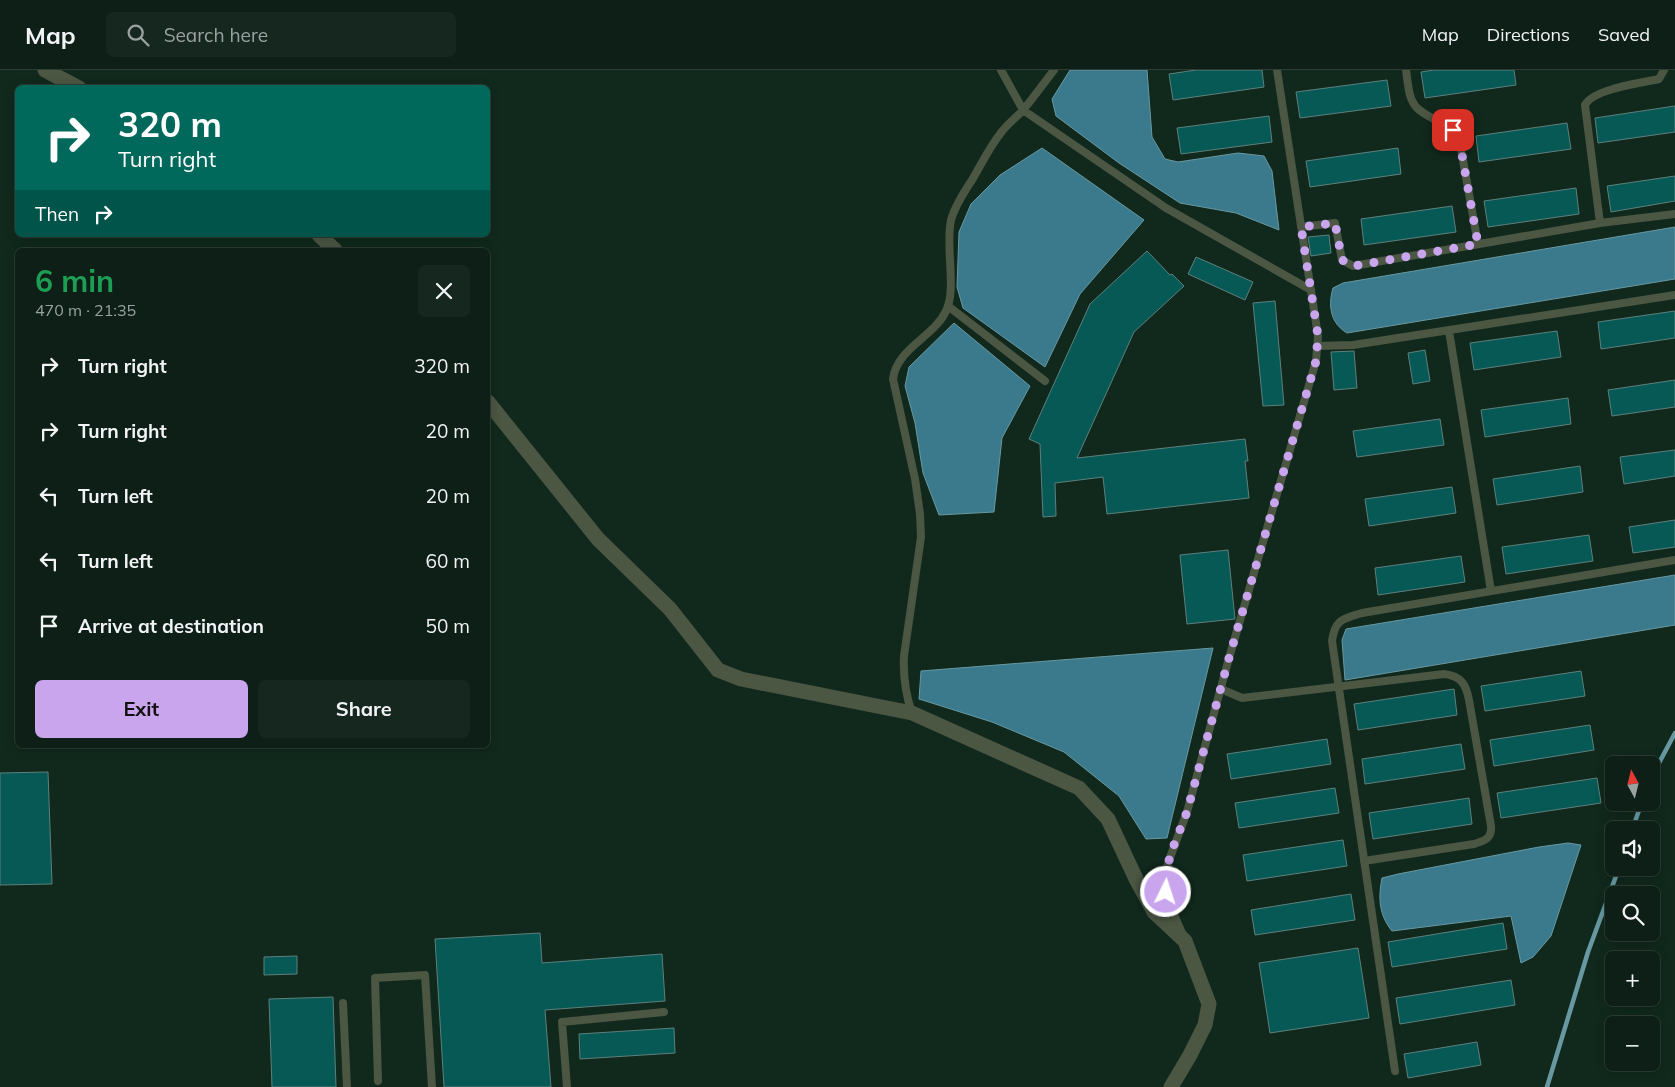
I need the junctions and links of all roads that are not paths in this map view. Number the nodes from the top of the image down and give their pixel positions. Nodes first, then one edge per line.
1 (45, 70) edge
2 (1001, 70) edge
3 (1054, 70) edge
4 (1277, 70) edge
5 (1406, 70) edge
6 (1664, 70) edge
7 (73, 85) edge
8 (1023, 110) junction
9 (1675, 214) edge
10 (1600, 223) junction
11 (1301, 227) junction
12 (321, 237) edge
13 (1478, 244) junction
14 (333, 248) edge
15 (1311, 290) junction
16 (1675, 295) edge
17 (948, 306) junction
18 (1449, 331) junction
19 (1317, 346) junction
20 (1045, 381) dead end
21 (490, 404) edge
22 (1675, 560) edge
23 (1491, 591) junction
24 (1339, 688) junction
25 (1221, 689) junction
26 (912, 712) junction
27 (1364, 861) junction
28 (1185, 941) junction
29 (343, 1003) dead end
30 (664, 1012) dead end
31 (1394, 1071) dead end
32 (378, 1081) dead end
33 (347, 1087) edge
34 (432, 1087) edge
35 (568, 1087) edge
36 (1170, 1087) edge

1 - 7 street
2 - 8 lane
3 - 8 lane
4 - 11 lane
5 - 13 lane
6 - 10 lane
8 - 15 lane
8 - 17 lane
9 - 10 lane
10 - 13 lane
11 - 13 lane
11 - 15 lane
12 - 14 street
15 - 19 lane
16 - 18 lane
17 - 20 lane
17 - 26 lane
18 - 19 lane
18 - 23 lane
19 - 25 lane
21 - 26 street
22 - 23 lane
23 - 24 lane
24 - 25 lane
24 - 27 lane
24 - 27 lane
25 - 28 lane
26 - 28 street
27 - 31 lane
28 - 36 street
29 - 33 lane
30 - 35 lane
32 - 34 lane

